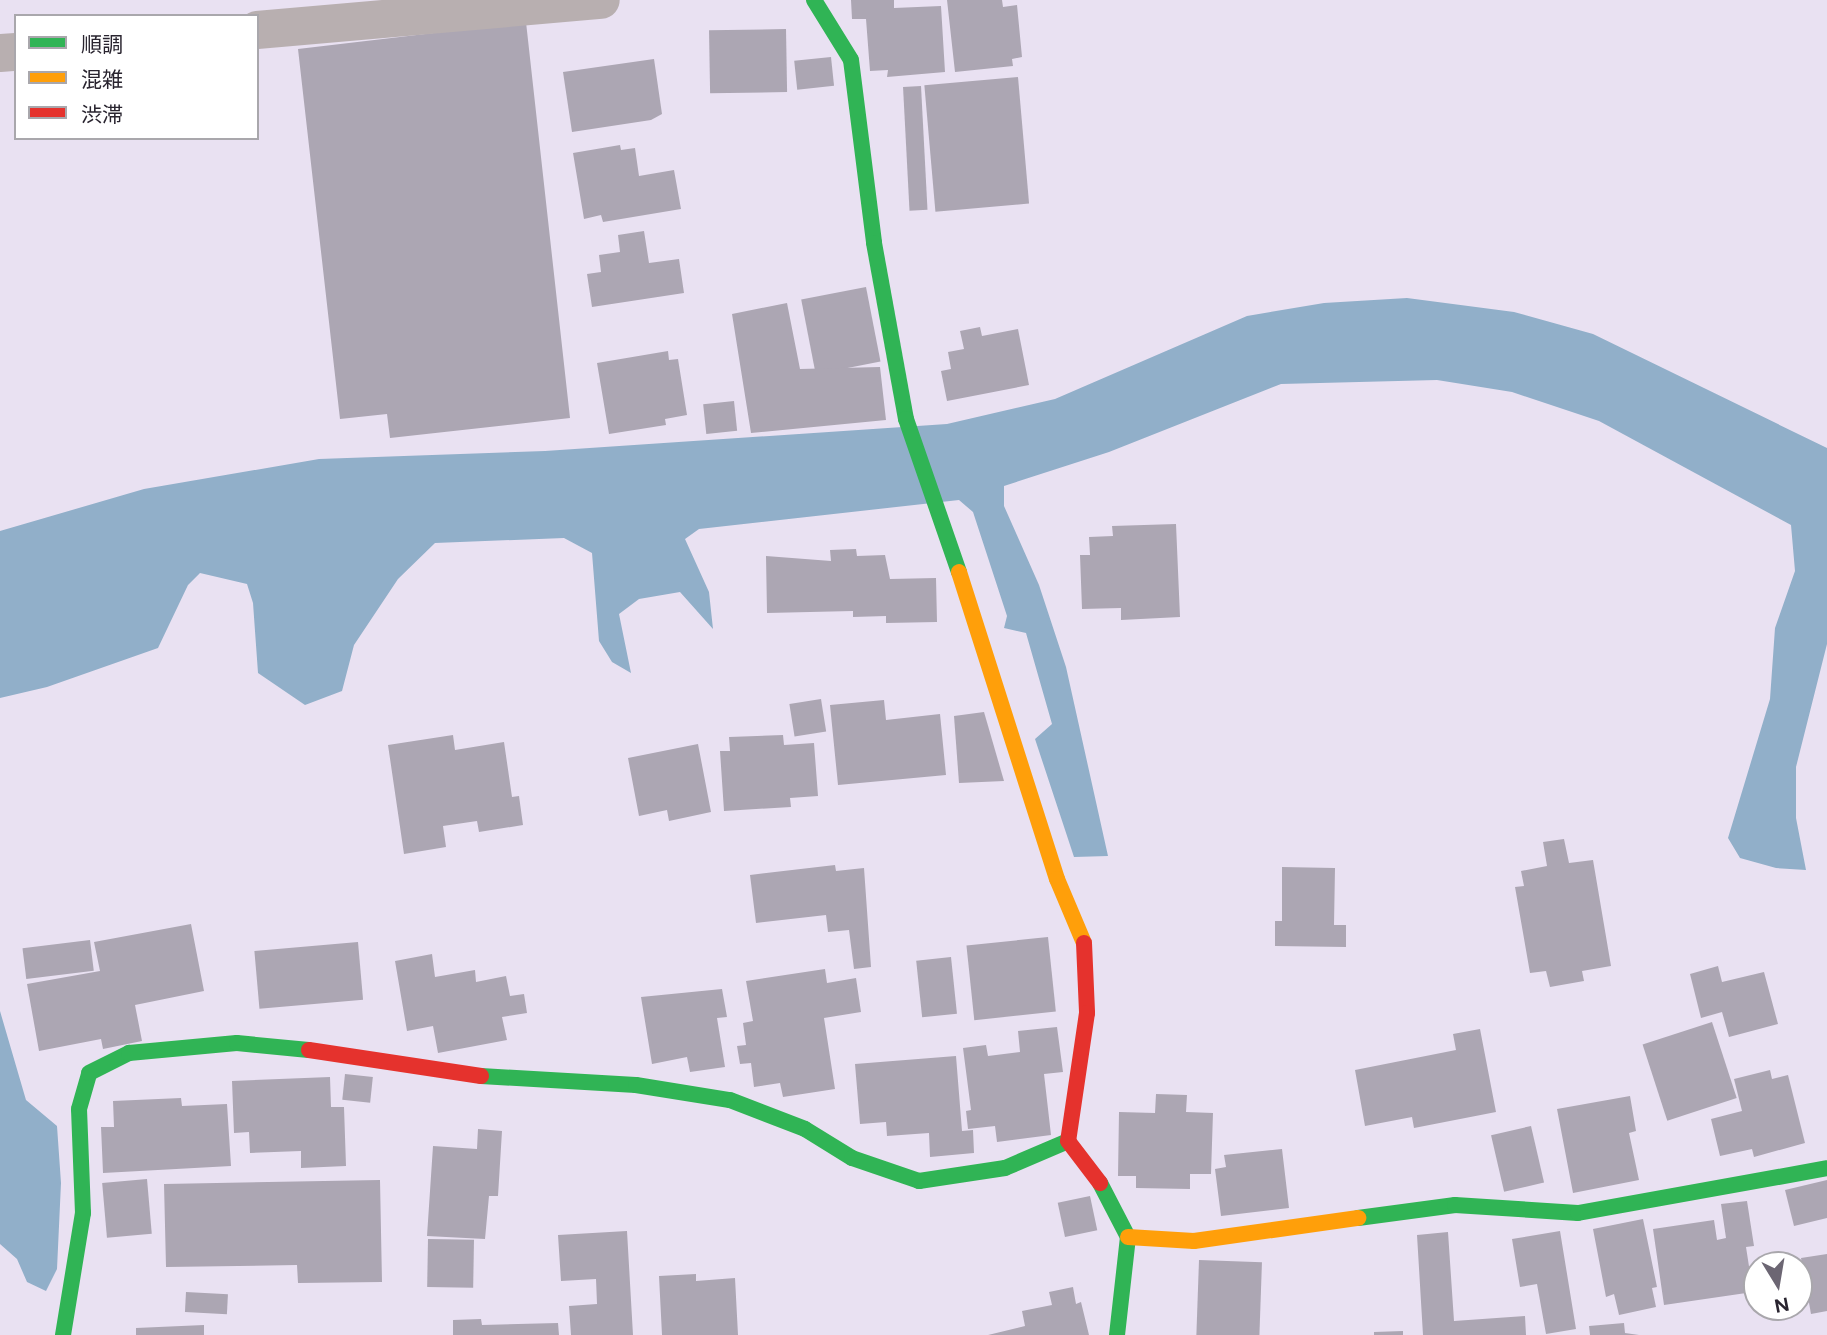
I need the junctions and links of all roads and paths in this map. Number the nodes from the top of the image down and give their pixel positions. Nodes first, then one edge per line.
1 (601, 0) edge
2 (814, 0) edge
3 (259, 30) edge
4 (1068, 1141) junction
5 (1827, 1168) edge
6 (1128, 1237) junction
7 (63, 1335) edge
8 (1116, 1335) edge

1 - 3 street
2 - 4 street
4 - 6 street
4 - 7 street
5 - 6 street
6 - 8 street

